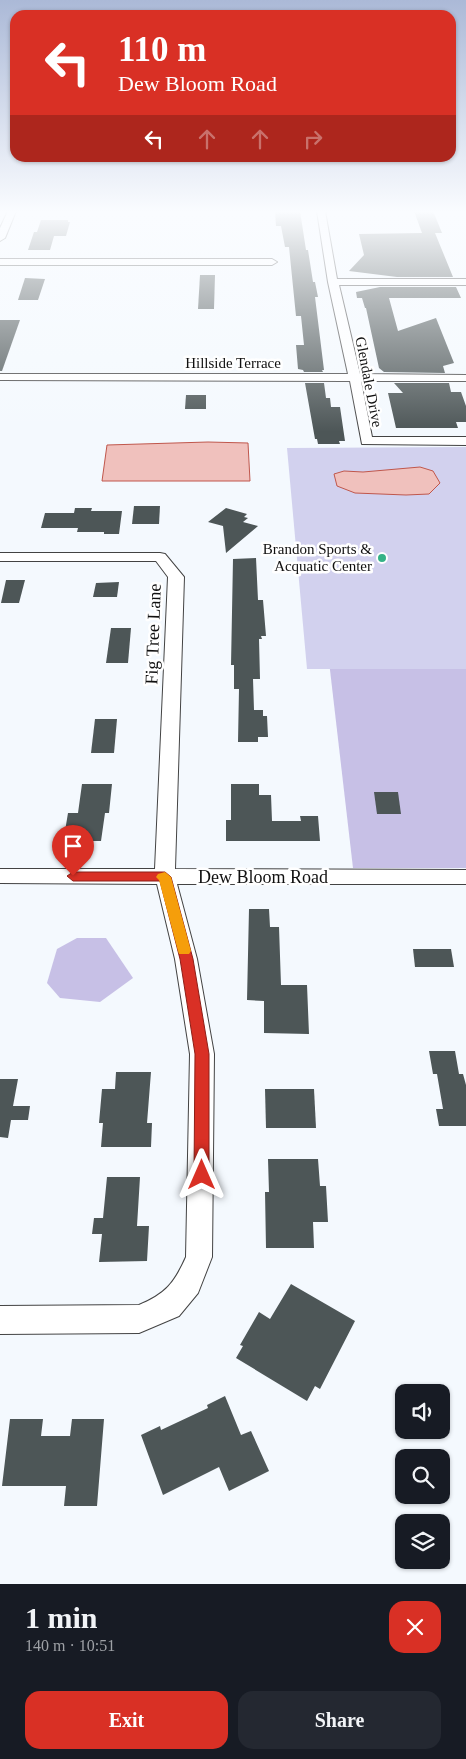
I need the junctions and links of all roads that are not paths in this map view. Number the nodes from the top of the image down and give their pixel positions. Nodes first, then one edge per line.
1 (334, 285) edge
2 (0, 377) edge
3 (466, 378) edge
4 (355, 379) junction
5 (366, 441) joint
6 (466, 441) edge
7 (0, 557) edge
8 (0, 876) edge
9 (466, 876) edge
10 (165, 877) junction
11 (0, 1320) edge

1 - 4 street, Glendale Drive
2 - 4 street, Hillside Terrace
3 - 4 street, Hillside Terrace
4 - 5 street, Glendale Drive
5 - 6 street
7 - 10 street, Fig Tree Lane
8 - 10 street, Dew Bloom Road
9 - 10 street, Dew Bloom Road
10 - 11 street

